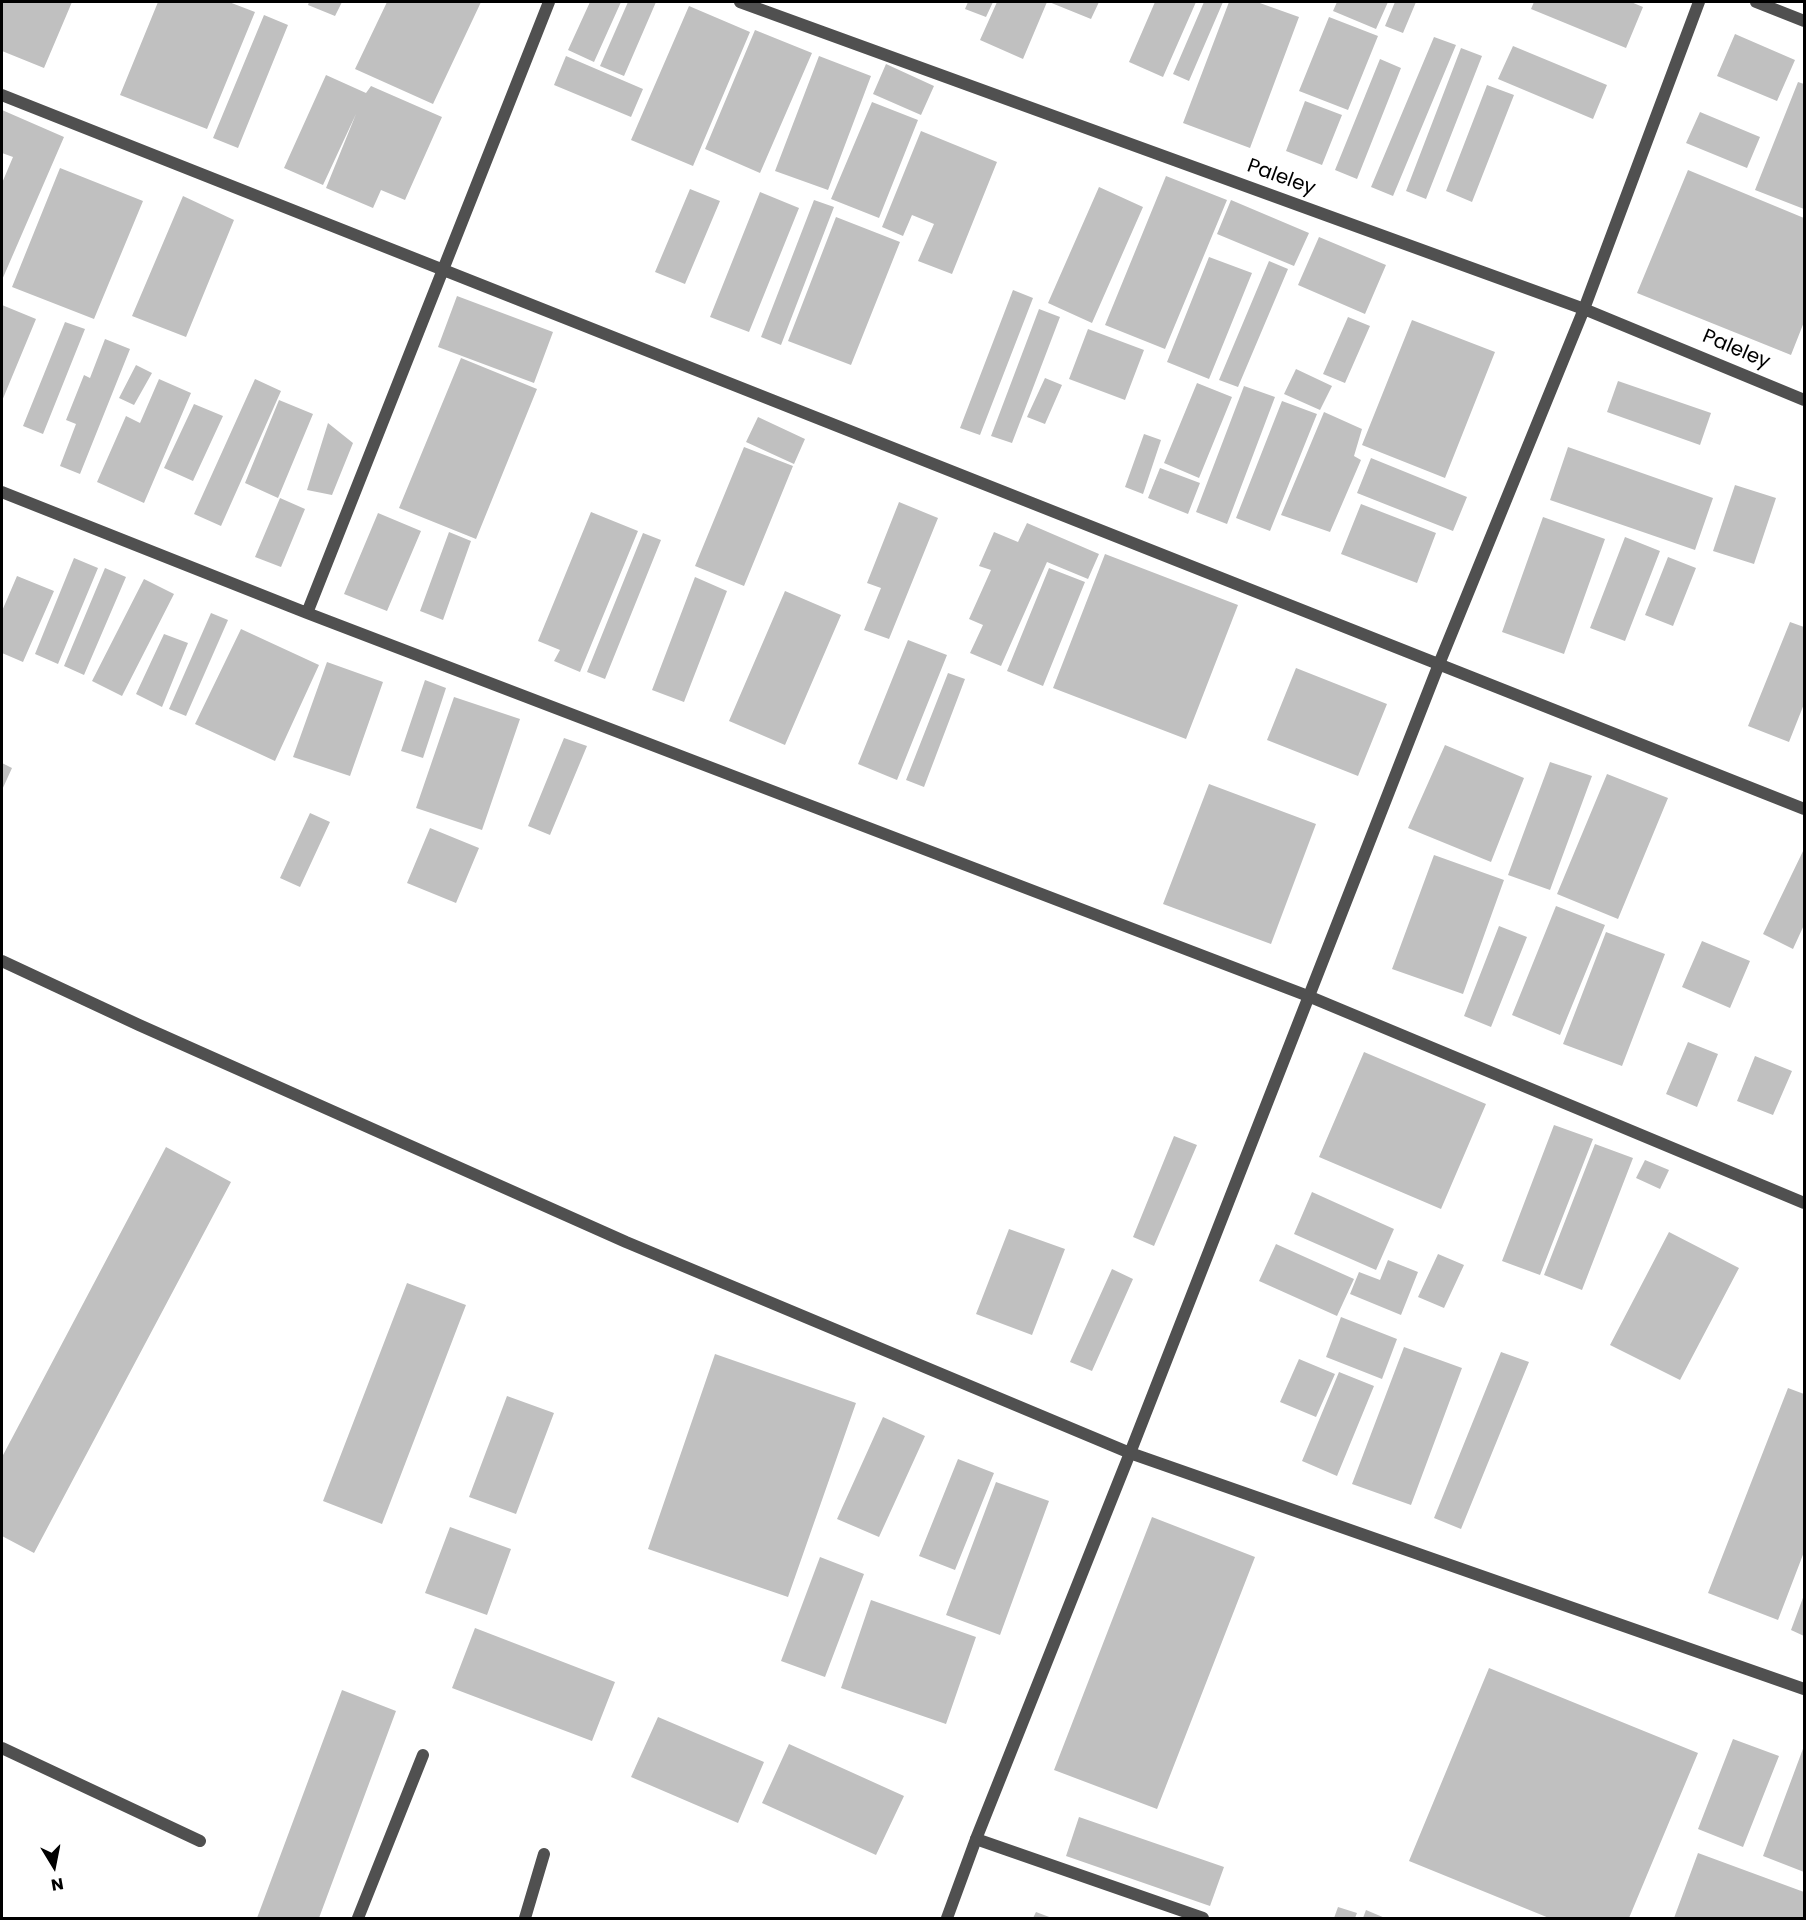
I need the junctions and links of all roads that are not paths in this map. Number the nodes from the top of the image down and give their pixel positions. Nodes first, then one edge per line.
1 (549, 2) edge
2 (740, 2) edge
3 (1699, 2) edge
4 (1756, 2) edge
5 (1804, 21) edge
6 (2, 95) edge
7 (442, 269) junction
8 (1584, 309) junction
9 (1804, 400) edge
10 (2, 492) edge
11 (307, 613) junction
12 (1439, 664) junction
13 (1804, 809) edge
14 (2, 961) edge
15 (1308, 996) junction
16 (1804, 1203) edge
17 (1130, 1454) junction
18 (1804, 1689) edge
19 (2, 1748) edge
20 (423, 1755) dead end
21 (976, 1839) junction
22 (200, 1840) dead end
23 (544, 1854) dead end
24 (358, 1918) edge
25 (525, 1918) edge
26 (947, 1918) edge
27 (1203, 1918) edge

1 - 7 street
2 - 8 street, Paleley
3 - 8 street
4 - 5 street
6 - 7 street
7 - 11 street
7 - 12 street
8 - 9 street, Paleley
8 - 12 street
10 - 11 street
11 - 15 street
12 - 13 street
12 - 15 street
14 - 17 street
15 - 16 street
15 - 17 street
17 - 18 street
17 - 21 street
19 - 22 street
20 - 24 street
21 - 26 street
21 - 27 street
23 - 25 street

